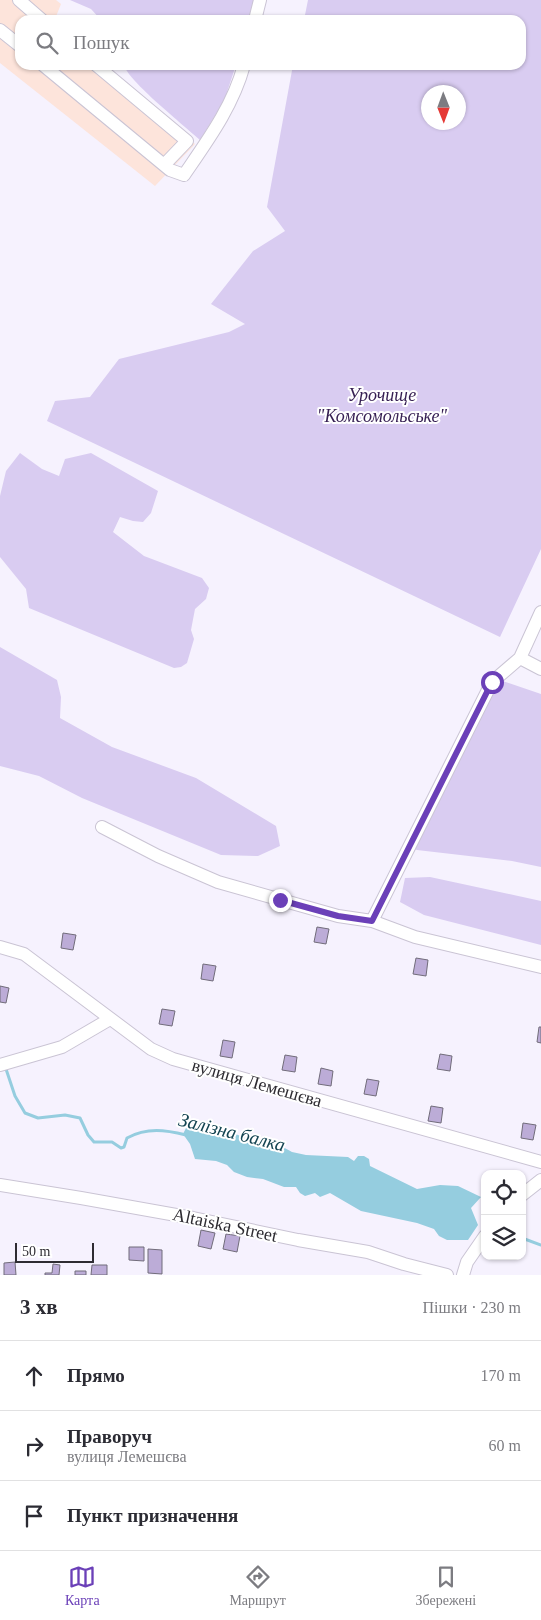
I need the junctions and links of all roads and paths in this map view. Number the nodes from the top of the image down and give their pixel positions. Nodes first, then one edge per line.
1 (19, 0) edge
2 (260, 0) edge
3 (36, 15) edge
4 (256, 15) edge
5 (0, 30) edge
6 (15, 42) edge
7 (49, 70) edge
8 (102, 70) edge
9 (243, 70) edge
10 (164, 164) junction
11 (541, 612) edge
12 (520, 658) junction
13 (541, 669) edge
14 (102, 827) dead end
15 (372, 921) junction
16 (0, 947) edge
17 (541, 967) edge
18 (110, 1019) junction
19 (0, 1065) edge
20 (541, 1162) edge
21 (541, 1180) edge
22 (0, 1185) edge
23 (526, 1193) edge
24 (481, 1242) edge
25 (447, 1275) edge
26 (462, 1275) edge

1 - 3 street
2 - 4 street
5 - 6 street
7 - 10 street
8 - 10 street
9 - 10 street
11 - 12 street
12 - 13 street
12 - 15 street
14 - 15 street
15 - 17 street
16 - 18 street, вулиця Лемешєва
18 - 19 street
18 - 20 street, вулиця Лемешєва
21 - 23 street
22 - 25 street, Altaiska Street
24 - 26 street

